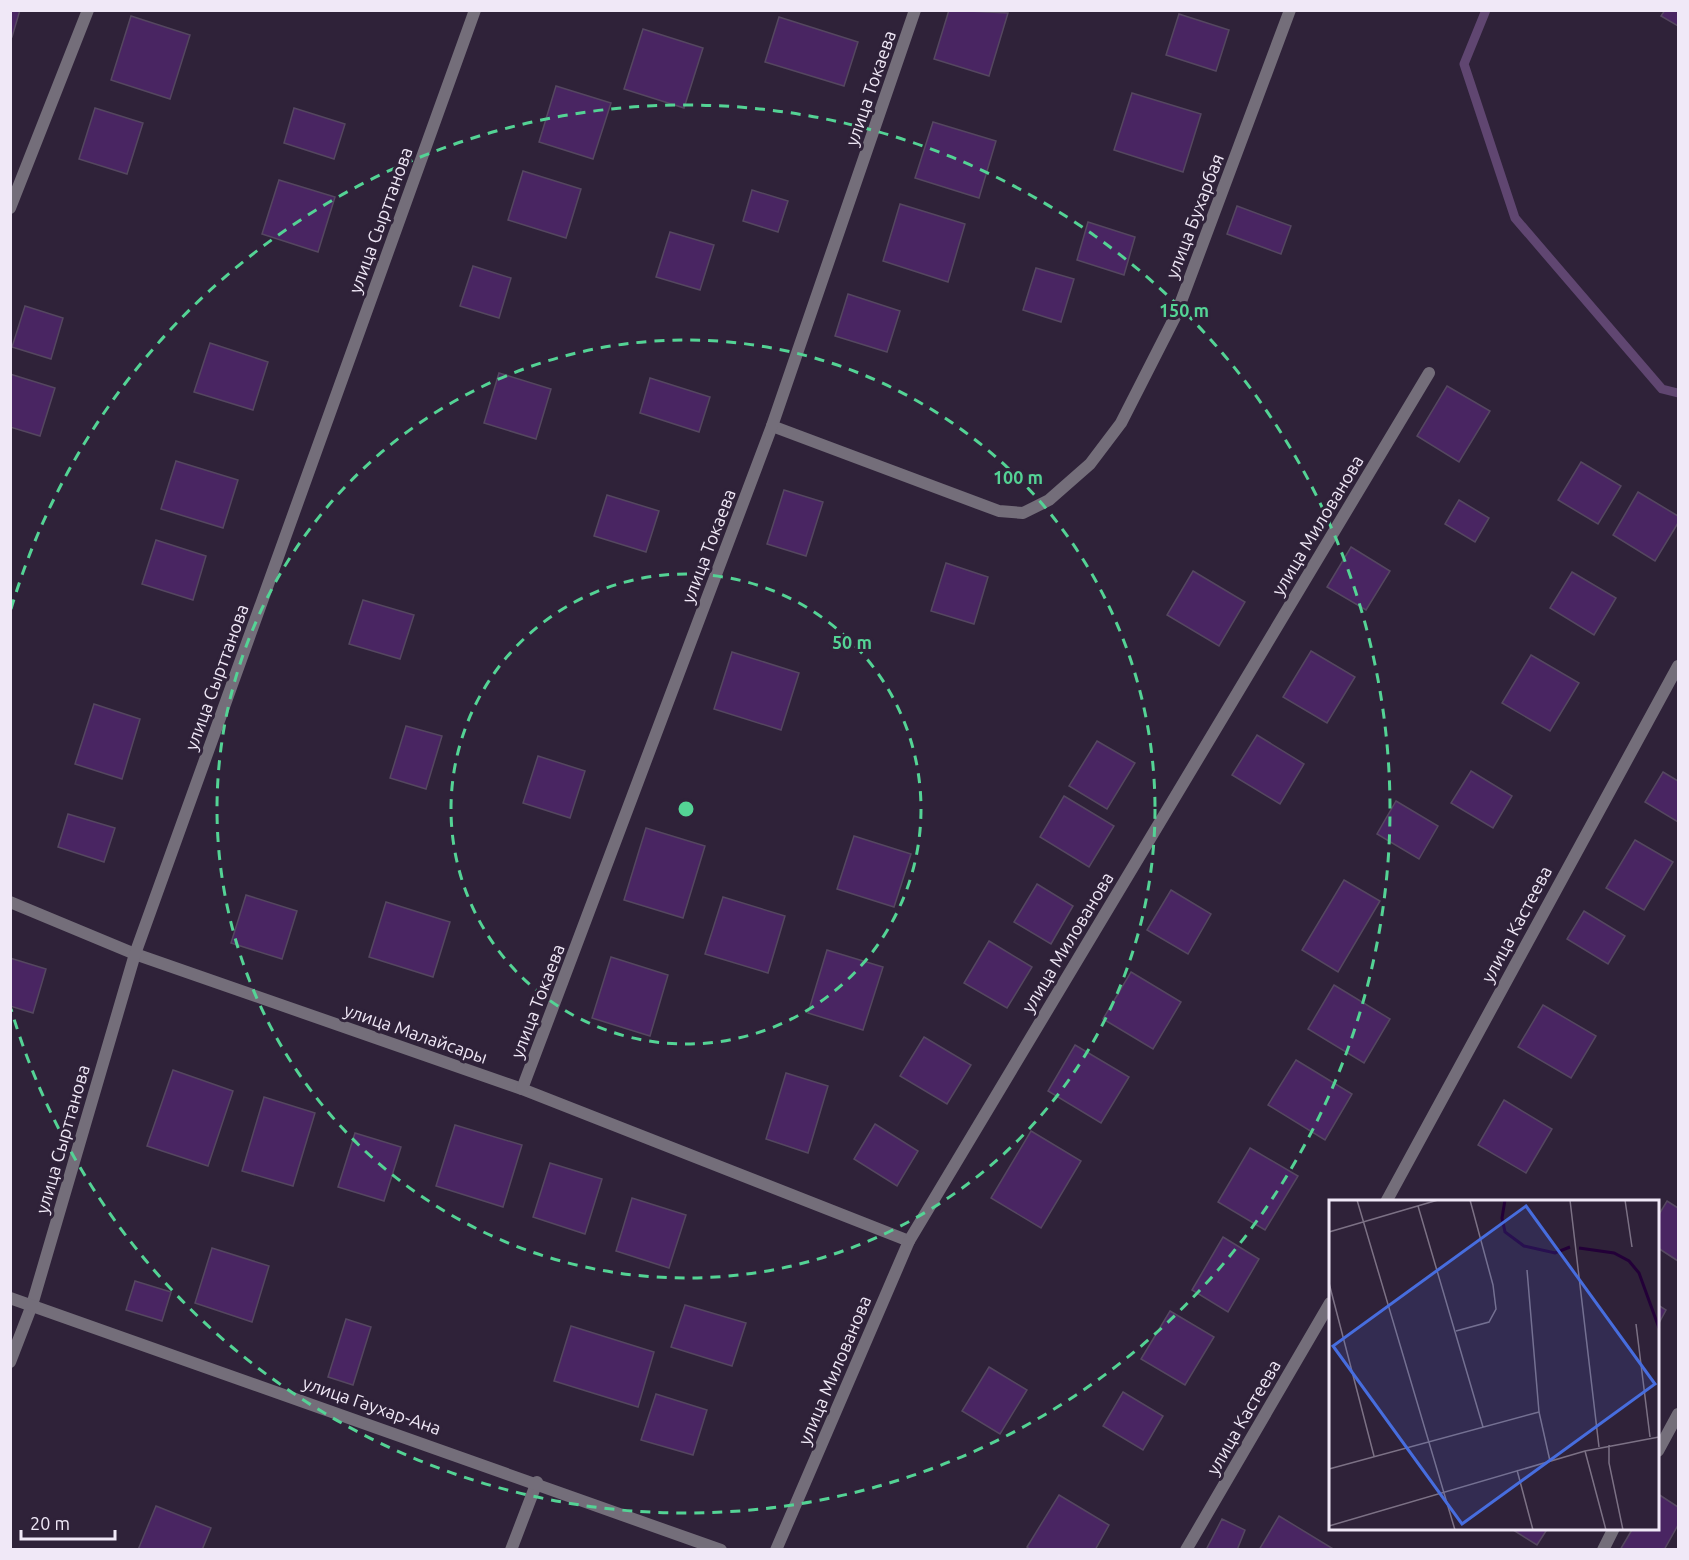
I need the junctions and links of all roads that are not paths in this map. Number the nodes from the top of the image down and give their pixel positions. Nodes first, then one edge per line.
1 (88, 10) edge
2 (475, 10) edge
3 (915, 10) edge
4 (1290, 10) edge
5 (10, 208) edge
6 (1429, 373) dead end
7 (772, 426) junction
8 (1678, 666) edge
9 (10, 902) edge
10 (135, 954) junction
11 (522, 1089) junction
12 (1387, 1200) edge
13 (909, 1241) junction
14 (10, 1298) edge
15 (32, 1305) junction
16 (1329, 1305) edge
17 (10, 1362) edge
18 (1678, 1414) edge
19 (1659, 1449) edge
20 (537, 1482) junction
21 (1613, 1530) edge
22 (511, 1550) edge
23 (721, 1550) edge
24 (776, 1550) edge
25 (1186, 1550) edge
26 (1603, 1550) edge

1 - 5 street
2 - 10 street, улица Сырттанова
3 - 7 street, улица Токаева
4 - 7 street, улица Бухарбая
6 - 13 street, улица Милованова
7 - 11 street, улица Токаева
8 - 12 street, улица Кастеева
9 - 10 street, улица Малайсары
10 - 11 street, улица Малайсары
10 - 15 street, улица Сырттанова
11 - 13 street, улица Малайсары
13 - 24 street, улица Милованова
14 - 15 street, улица Гаухар-Ана
15 - 17 street, улица Сырттанова
15 - 20 street, улица Гаухар-Ана
16 - 25 street, улица Кастеева
18 - 19 street
20 - 22 street
20 - 23 street, улица Гаухар-Ана
21 - 26 street

